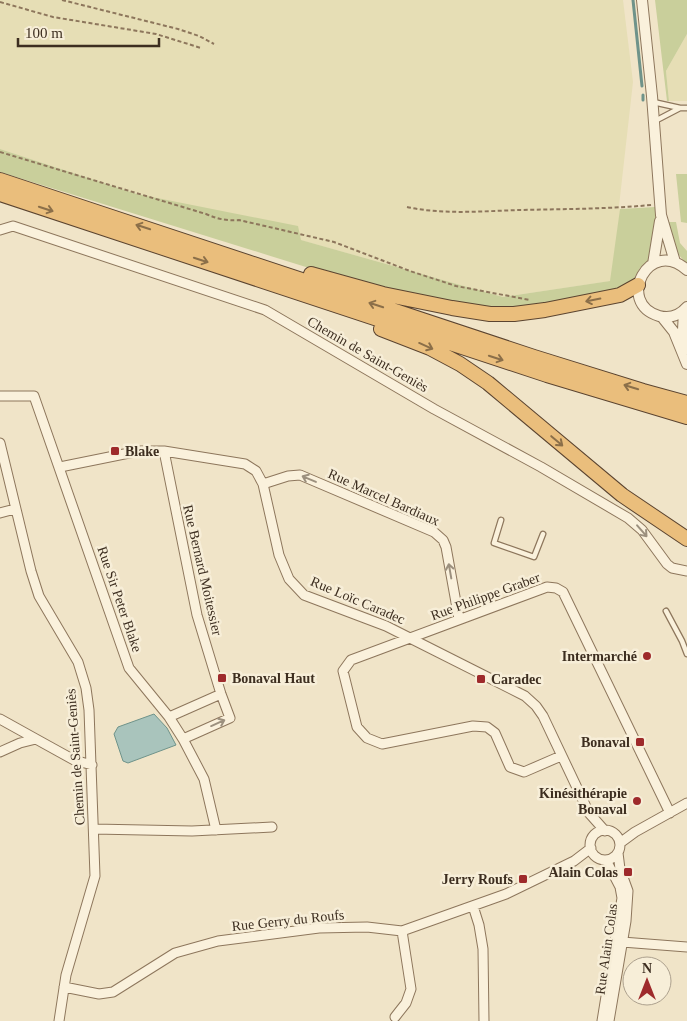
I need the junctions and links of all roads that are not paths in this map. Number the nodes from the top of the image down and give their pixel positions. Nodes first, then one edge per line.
1 (642, 0) edge
2 (653, 102) junction
3 (680, 108) junction
4 (687, 108) edge
5 (655, 126) junction
6 (0, 180) edge
7 (0, 194) edge
8 (661, 215) junction
9 (0, 230) edge
10 (222, 253) junction
11 (675, 262) junction
12 (653, 264) junction
13 (687, 270) edge
14 (250, 277) junction
15 (638, 285) junction
16 (685, 309) edge
17 (662, 317) junction
18 (686, 360) edge
19 (0, 396) edge
20 (683, 409) edge
21 (0, 443) edge
22 (164, 451) junction
23 (60, 467) junction
24 (263, 484) junction
25 (15, 509) junction
26 (0, 513) edge
27 (501, 520) dead end
28 (543, 534) dead end
29 (687, 539) edge
30 (687, 571) edge
31 (666, 611) dead end
32 (458, 619) junction
33 (410, 638) junction
34 (687, 654) edge
35 (221, 694) junction
36 (169, 717) junction
37 (0, 719) edge
38 (183, 739) junction
39 (36, 740) junction
40 (0, 752) edge
41 (561, 756) junction
42 (92, 765) junction
43 (687, 802) edge
44 (589, 813) junction
45 (670, 813) junction
46 (272, 827) dead end
47 (94, 830) junction
48 (216, 830) junction
49 (604, 830) junction
50 (594, 836) junction
51 (618, 844) junction
52 (591, 848) junction
53 (602, 859) junction
54 (574, 861) junction
55 (473, 906) junction
56 (402, 931) junction
57 (622, 942) junction
58 (687, 947) edge
59 (64, 987) junction
60 (395, 1017) dead end
61 (60, 1021) edge
62 (484, 1021) edge
63 (602, 1021) edge
64 (609, 1021) edge

1 - 2 street
2 - 3 lane
2 - 5 street
3 - 4 lane
3 - 5 lane
5 - 8 street
10 -> 6 highway
7 -> 14 highway
8 - 11 street
8 - 12 street
9 -> 30 street, Chemin de Saint-Geniès
15 -> 10 highway
20 -> 10 highway
11 - 12 street
11 - 13 street
12 - 15 street
14 -> 20 highway
14 -> 29 highway
15 - 17 street
16 - 17 street
16 - 18 street
17 - 18 street
19 - 23 street, Rue Sir Peter Blake
21 - 25 street, Chemin de Saint-Geniès
22 - 23 street, Rue Loïc Caradec
22 - 24 street, Rue Loïc Caradec
22 - 35 street, Rue Bernard Moitessier
23 - 36 street, Rue Sir Peter Blake
32 -> 24 street, Rue Marcel Bardiaux
24 - 33 street, Rue Loïc Caradec
25 - 26 street
25 - 42 street, Chemin de Saint-Geniès
27 - 28 lane
31 - 34 lane
32 - 33 street, Rue Philippe Graber
32 - 45 street, Rue Philippe Graber
33 - 41 street, Rue Loïc Caradec
33 - 41 street, Rue Philippe Graber
35 - 36 street
38 -> 35 street, Rue Bernard Moitessier
36 - 38 street, Rue Sir Peter Blake
37 - 39 street
38 - 48 street, Rue Sir Peter Blake
39 - 40 street
39 - 42 street
41 - 44 street, Rue Loïc Caradec
42 - 47 street, Chemin de Saint-Geniès
43 - 45 street
44 - 49 street, Rue Loïc Caradec
44 - 50 street, Rue Loïc Caradec
45 - 51 street
46 - 48 street
47 - 48 street
47 - 59 street, Chemin de Saint-Geniès
49 - 50 street
49 - 51 street
50 - 52 street
51 - 53 street
51 - 57 street, Rue Alain Colas
52 - 53 street
52 - 54 street, Rue Gerry du Roufs
53 - 54 street, Rue Gerry du Roufs
53 - 63 street, Rue Alain Colas
54 - 55 street, Rue Gerry du Roufs
55 - 56 street, Rue Gerry du Roufs
55 - 62 street
56 - 59 street, Rue Gerry du Roufs
56 - 60 street
57 - 58 street
57 - 64 street, Rue Alain Colas
59 - 61 street, Chemin de Saint-Geniès

